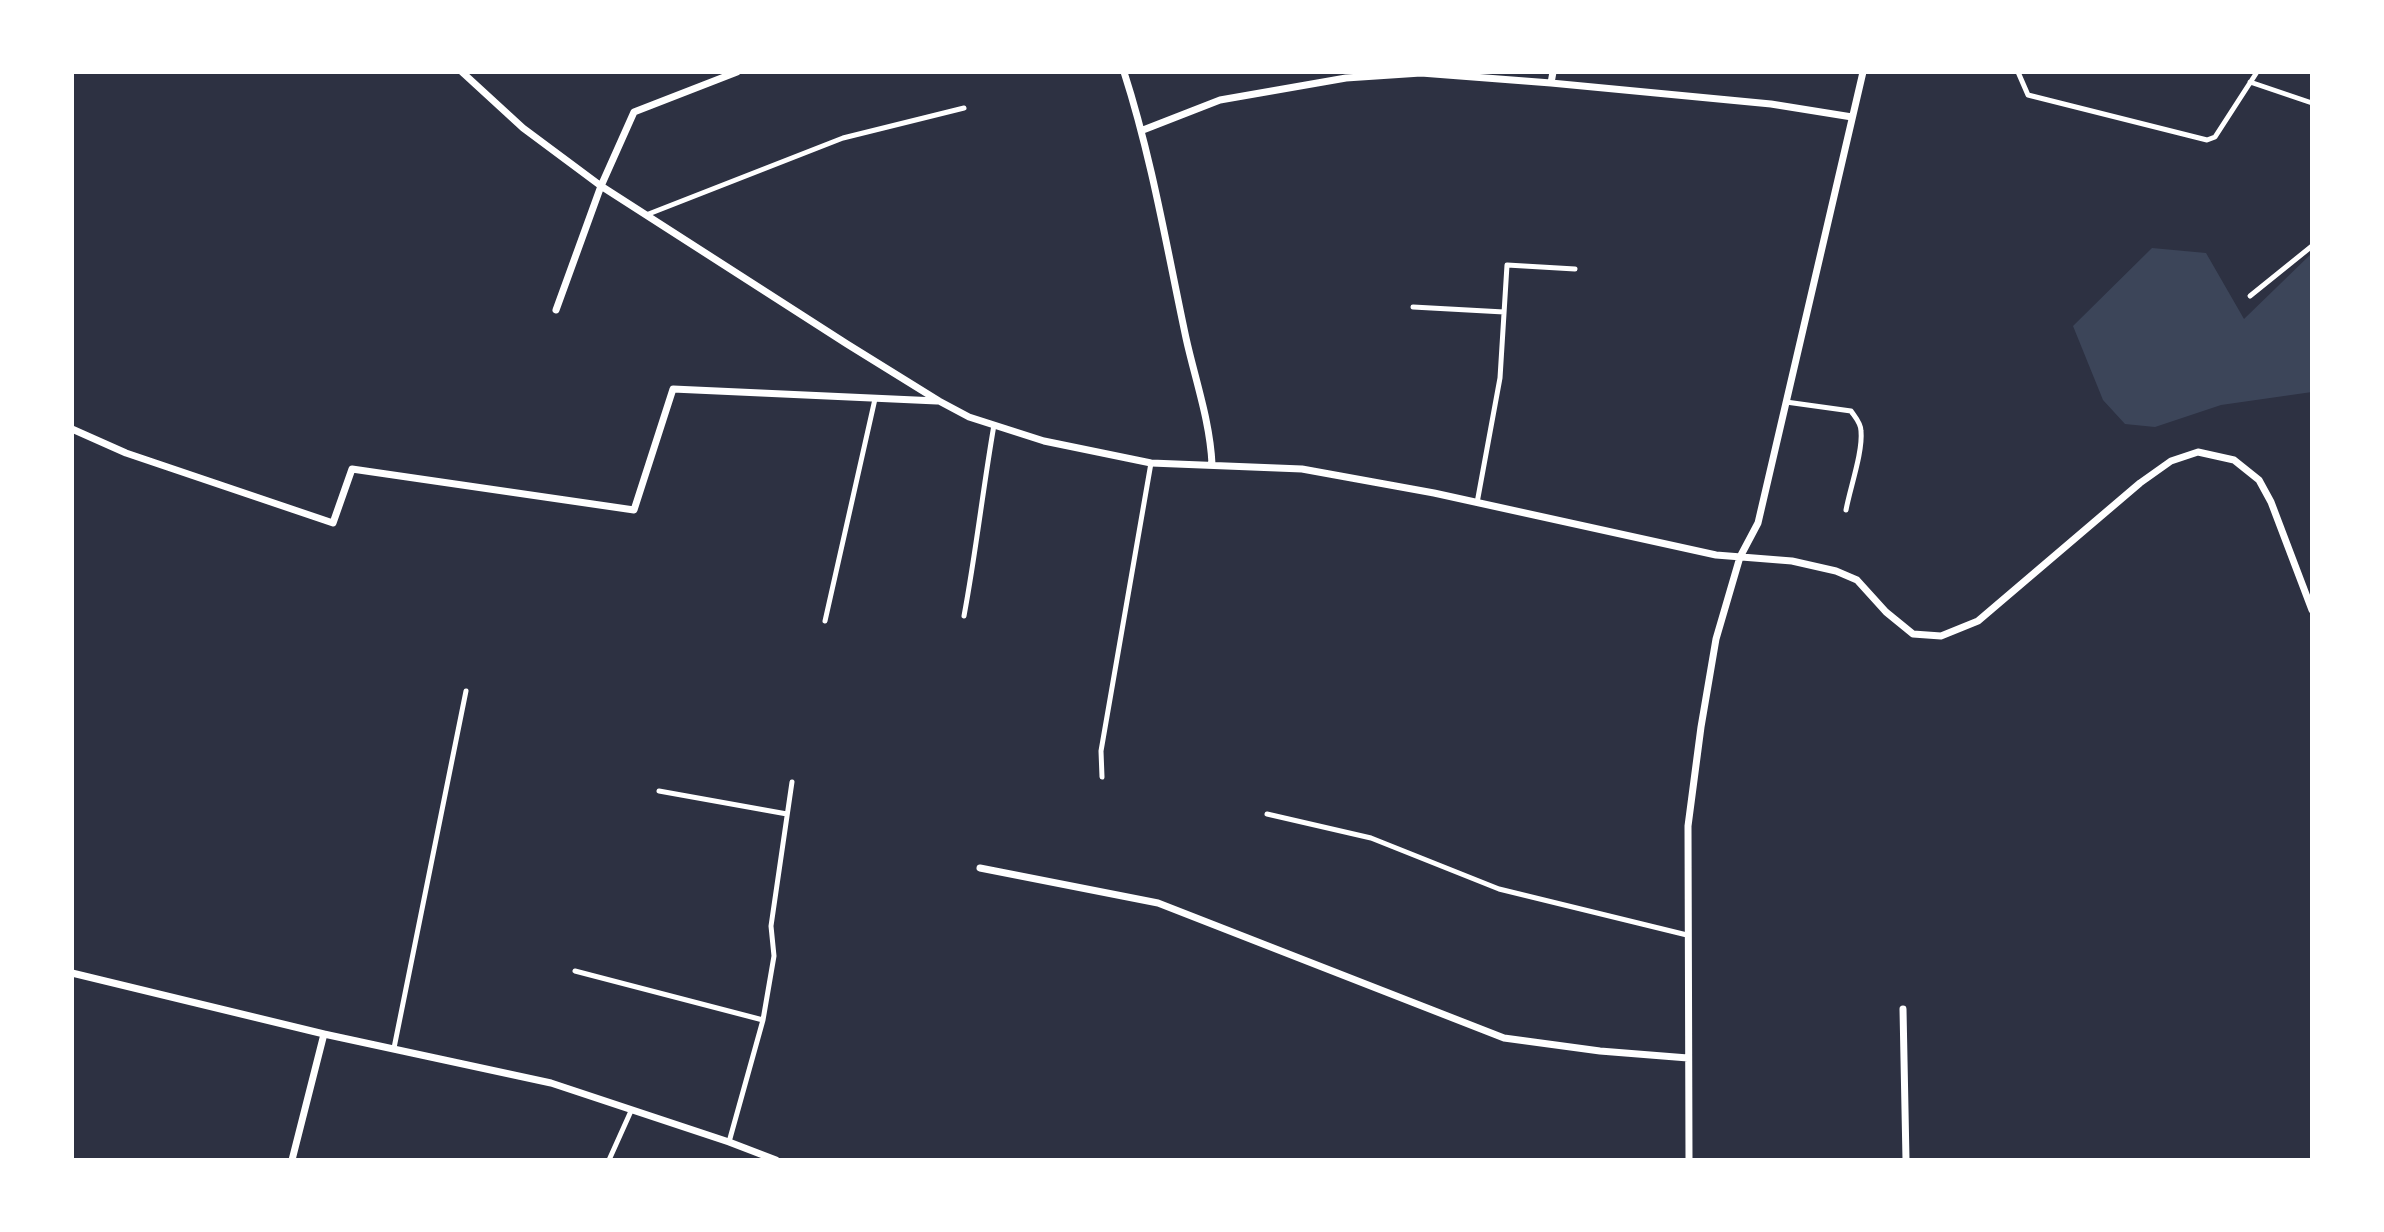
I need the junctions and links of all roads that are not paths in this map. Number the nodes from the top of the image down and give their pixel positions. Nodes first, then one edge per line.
1 (462, 72) edge
2 (737, 72) edge
3 (1124, 72) edge
4 (1553, 72) edge
5 (1863, 72) edge
6 (2018, 72) edge
7 (2257, 72) edge
8 (2250, 82) junction
9 (1551, 83) junction
10 (2312, 103) edge
11 (964, 108) dead end
12 (1852, 117) junction
13 (1143, 130) junction
14 (601, 186) junction
15 (646, 215) junction
16 (2312, 246) edge
17 (1575, 269) dead end
18 (2250, 296) dead end
19 (1413, 307) dead end
20 (556, 310) dead end
21 (1504, 312) junction
22 (875, 399) junction
23 (939, 401) junction
24 (1786, 402) junction
25 (994, 425) junction
26 (72, 429) edge
27 (1152, 463) junction
28 (1212, 464) junction
29 (1477, 503) junction
30 (1846, 510) dead end
31 (1740, 557) junction
32 (2312, 610) edge
33 (964, 615) dead end
34 (825, 621) dead end
35 (466, 691) dead end
36 (1102, 777) dead end
37 (792, 782) dead end
38 (659, 791) dead end
39 (787, 814) junction
40 (1267, 814) dead end
41 (980, 867) dead end
42 (1687, 935) junction
43 (575, 971) dead end
44 (72, 973) edge
45 (1903, 1009) dead end
46 (763, 1020) junction
47 (324, 1034) junction
48 (394, 1048) junction
49 (1688, 1058) junction
50 (631, 1111) junction
51 (729, 1142) junction
52 (292, 1160) edge
53 (609, 1160) edge
54 (776, 1160) edge
55 (1689, 1160) edge
56 (1906, 1160) edge

1 - 14 street
2 - 14 street
3 - 13 street
4 - 9 street
5 - 12 street
6 - 8 lane
7 - 8 lane
8 - 10 lane
9 - 12 street
9 - 13 street
11 - 15 lane
12 - 24 street
13 - 28 street
14 - 15 street
14 - 20 street
15 - 23 street
16 - 18 lane
17 - 21 lane
19 - 21 lane
21 - 29 lane
22 - 23 street
22 - 26 street
22 - 34 lane
23 - 25 street
24 - 30 lane
24 - 31 street
25 - 27 street
25 - 33 lane
27 - 28 street
27 - 36 lane
28 - 29 street
29 - 31 street
31 - 32 street
31 - 42 street
35 - 48 lane
37 - 39 lane
38 - 39 lane
39 - 46 lane
40 - 42 lane
41 - 49 street
42 - 49 street
43 - 46 lane
44 - 47 street
45 - 56 street
46 - 51 lane
47 - 48 street
47 - 52 street
48 - 50 street
49 - 55 street
50 - 51 street
50 - 53 lane
51 - 54 street

